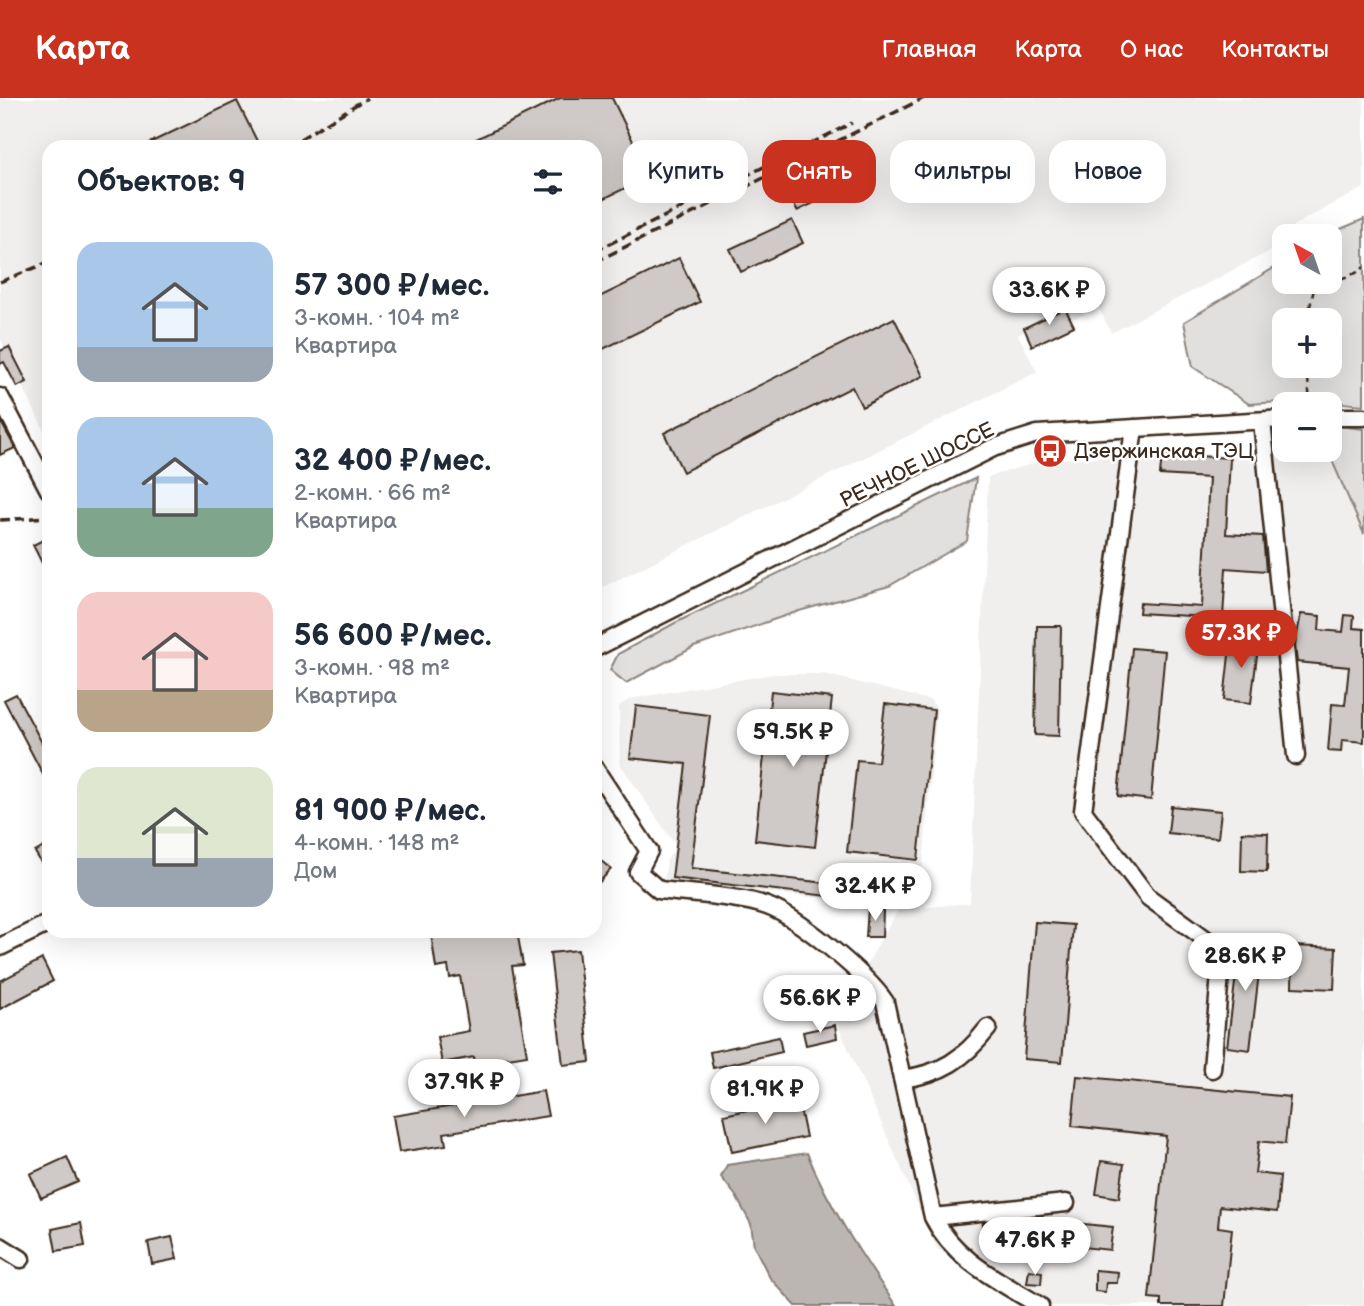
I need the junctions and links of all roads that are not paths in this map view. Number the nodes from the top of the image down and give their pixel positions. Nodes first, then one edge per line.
1 (0, 397) edge
2 (1272, 420) edge
3 (1262, 421) junction
4 (1134, 428) junction
5 (42, 477) edge
6 (602, 644) edge
7 (1296, 756) dead end
8 (602, 780) edge
9 (42, 926) edge
10 (0, 947) edge
11 (988, 1028) dead end
12 (1212, 1069) dead end
13 (902, 1079) junction
14 (1066, 1203) dead end
15 (933, 1217) junction
16 (0, 1246) edge
17 (21, 1259) dead end
18 (1040, 1306) edge

1 - 5 street
2 - 3 street, РЕЧНОЕ ШОССЕ
3 - 4 street, РЕЧНОЕ ШОССЕ
3 - 7 street
4 - 6 street, РЕЧНОЕ ШОССЕ
4 - 12 street
8 - 13 street
9 - 10 street
11 - 13 street
13 - 15 street
14 - 15 street
15 - 18 street
16 - 17 street

